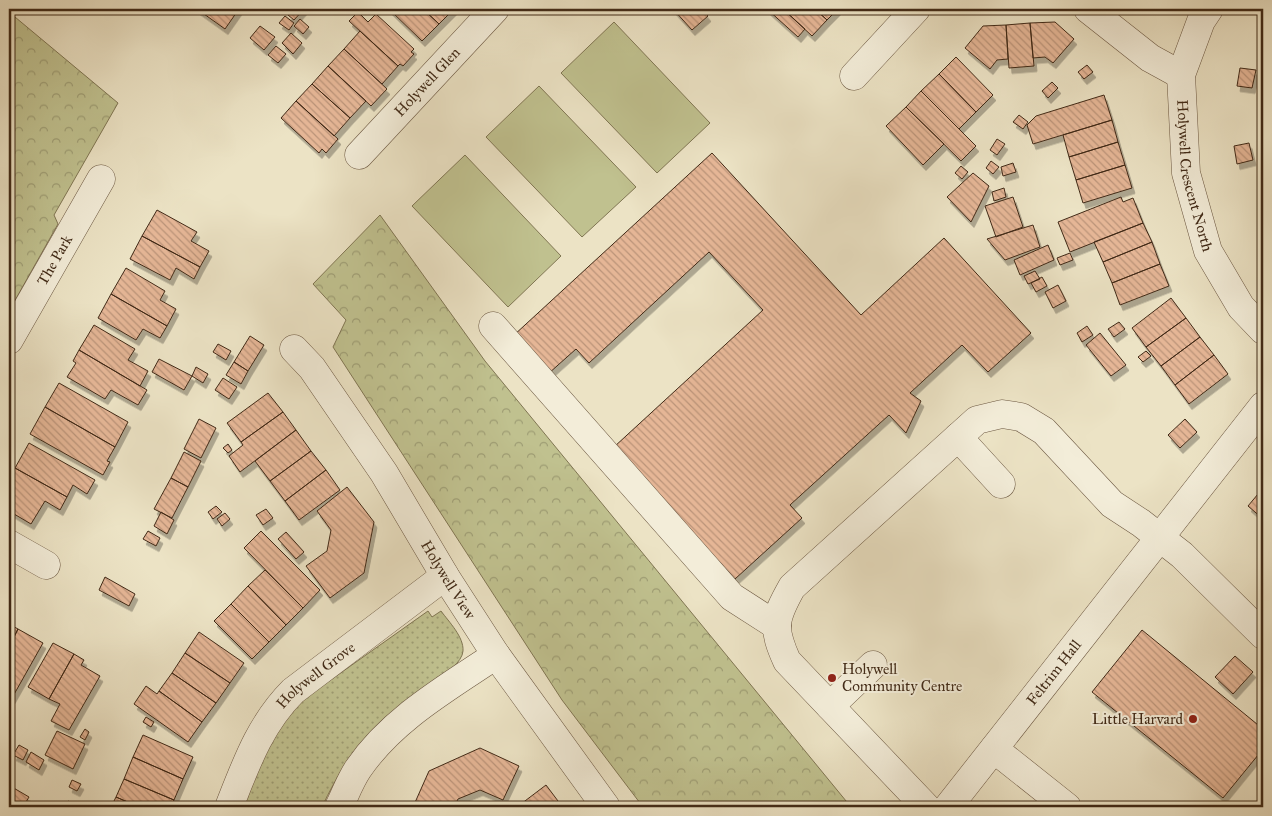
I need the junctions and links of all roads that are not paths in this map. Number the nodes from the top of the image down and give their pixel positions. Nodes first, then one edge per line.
1 (495, 9) edge
2 (916, 9) edge
3 (1088, 9) edge
4 (1209, 9) edge
5 (1181, 75) junction
6 (854, 76) dead end
7 (359, 155) dead end
8 (101, 179) dead end
9 (493, 326) dead end
10 (1263, 330) edge
11 (9, 340) edge
12 (294, 349) dead end
13 (1263, 406) edge
14 (958, 437) junction
15 (1000, 484) dead end
16 (1160, 537) junction
17 (9, 544) edge
18 (46, 565) dead end
19 (445, 576) junction
20 (777, 626) junction
21 (1263, 635) edge
22 (496, 655) junction
23 (873, 665) dead end
24 (830, 706) junction
25 (994, 749) junction
26 (229, 807) edge
27 (339, 807) edge
28 (606, 807) edge
29 (926, 807) edge
30 (948, 807) edge
31 (1067, 807) edge

1 - 7 street, Holywell Glen
2 - 6 street
3 - 5 street
4 - 5 street, Holywell Crescent North
5 - 10 street, Holywell Crescent North
8 - 11 street, The Park
9 - 20 street
12 - 19 street, Holywell View
13 - 16 street, Feltrim Hall
14 - 15 street
14 - 16 street
14 - 20 street
16 - 21 street
16 - 25 street, Feltrim Hall
17 - 18 street
19 - 22 street, Holywell View
19 - 26 street, Holywell Grove
20 - 24 street
22 - 27 street
22 - 28 street, Holywell View
23 - 24 street
24 - 29 street
25 - 30 street, Feltrim Hall
25 - 31 street

